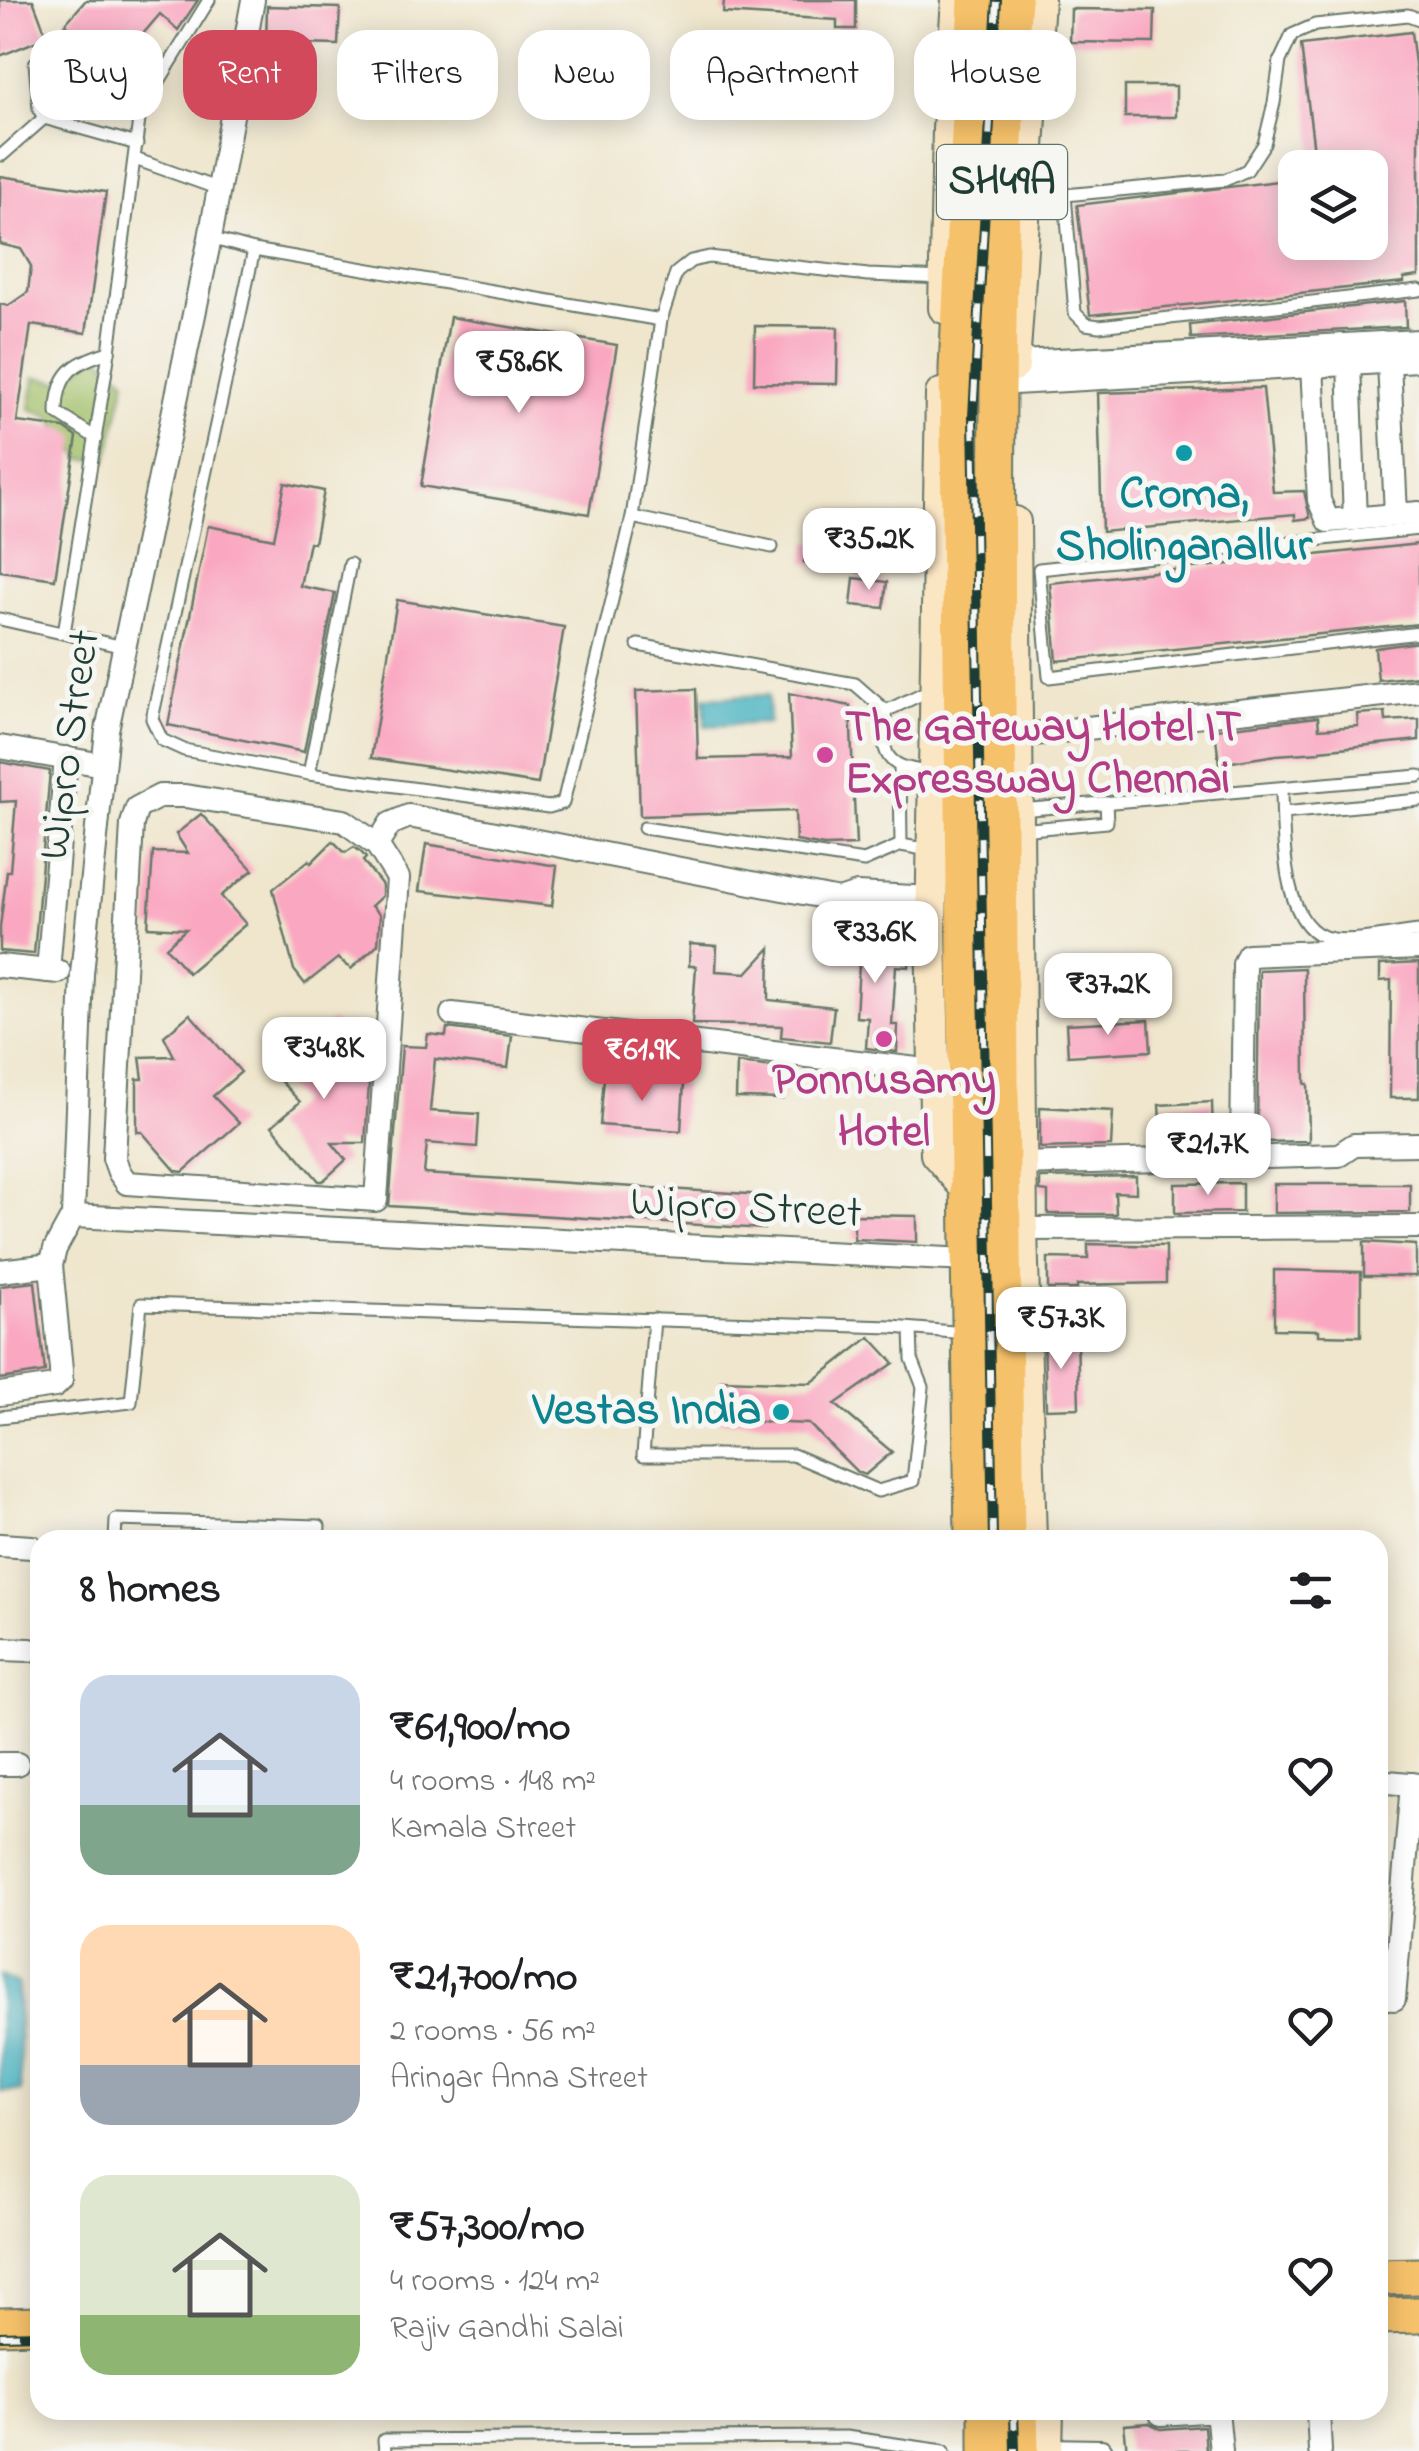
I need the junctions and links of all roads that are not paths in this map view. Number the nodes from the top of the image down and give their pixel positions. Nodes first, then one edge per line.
1 (209, 0) edge
2 (253, 0) edge
3 (957, 0) edge
4 (976, 0) edge
5 (1014, 0) edge
6 (1039, 0) edge
7 (1419, 19) edge
8 (42, 120) edge
9 (51, 120) edge
10 (137, 144) junction
11 (2, 155) edge
12 (136, 159) junction
13 (220, 189) junction
14 (1065, 195) junction
15 (1025, 206) junction
16 (210, 238) junction
17 (254, 250) junction
18 (944, 278) junction
19 (1419, 290) edge
20 (661, 320) junction
21 (1419, 341) edge
22 (109, 352) junction
23 (1419, 360) edge
24 (1390, 362) junction
25 (1349, 364) junction
26 (1312, 366) junction
27 (1005, 376) junction
28 (958, 393) junction
29 (96, 438) junction
30 (1407, 514) edge
31 (632, 517) junction
32 (1355, 519) junction
33 (1419, 529) edge
34 (772, 547) dead end
35 (350, 564) dead end
36 (1027, 570) junction
37 (0, 618) edge
38 (64, 633) junction
39 (1419, 633) edge
40 (638, 645) dead end
41 (124, 647) junction
42 (998, 650) junction
43 (960, 651) junction
44 (934, 688) junction
45 (1419, 691) edge
46 (886, 711) junction
47 (962, 721) junction
48 (0, 747) edge
49 (1007, 750) junction
50 (66, 758) junction
51 (103, 764) junction
52 (900, 767) junction
53 (933, 772) junction
54 (309, 774) junction
55 (1419, 776) edge
56 (1282, 789) junction
57 (1419, 800) edge
58 (1106, 803) junction
59 (1282, 814) junction
60 (1016, 820) junction
61 (644, 828) dead end
62 (377, 844) junction
63 (901, 845) junction
64 (934, 850) junction
65 (932, 910) junction
66 (1419, 931) edge
67 (1419, 948) edge
68 (0, 966) edge
69 (48, 971) junction
70 (82, 974) junction
71 (452, 1014) dead end
72 (934, 1071) junction
73 (1419, 1144) edge
74 (1242, 1158) junction
75 (1021, 1164) junction
76 (966, 1190) junction
77 (376, 1200) junction
78 (72, 1216) junction
79 (1022, 1228) junction
80 (1419, 1228) edge
81 (375, 1231) junction
82 (968, 1260) junction
83 (52, 1265) junction
84 (0, 1271) edge
85 (654, 1319) junction
86 (911, 1329) junction
87 (969, 1334) junction
88 (0, 1394) edge
89 (0, 1416) edge
90 (115, 1530) edge
91 (318, 1530) edge
92 (973, 1530) edge
93 (1007, 1530) edge
94 (1031, 1530) edge
95 (0, 1546) edge
96 (30, 1546) edge
97 (0, 1649) edge
98 (30, 1650) dead end
99 (1388, 1782) edge
100 (1416, 1784) edge
101 (1411, 1923) edge
102 (1394, 1999) dead end
103 (1419, 2276) edge
104 (1388, 2277) edge
105 (1419, 2315) edge
106 (1388, 2316) edge
107 (30, 2324) edge
108 (0, 2326) edge
109 (30, 2346) edge
110 (0, 2348) edge
111 (986, 2420) edge
112 (1027, 2420) edge
113 (1218, 2420) edge
114 (1318, 2420) edge
115 (846, 2437) junction
116 (1041, 2442) edge
117 (384, 2451) edge
118 (846, 2451) edge
119 (944, 2451) edge
120 (987, 2451) edge
121 (1101, 2451) edge
122 (1221, 2451) edge
123 (1320, 2451) edge

1 - 10 lane
2 - 13 street, Wipro Street
3 - 18 street
4 - 28 main road, SH49A
5 - 27 main road, SH49A
6 - 15 street
7 - 14 lane
8 - 11 lane
9 - 10 lane
10 - 12 lane
12 - 13 lane
12 - 22 lane
13 - 16 street, Wipro Street
14 - 15 lane
14 - 19 lane
15 - 27 street
16 - 17 lane
16 - 41 street, Wipro Street
17 - 20 lane
17 - 54 lane
18 - 20 lane
18 - 44 street
20 - 31 lane
21 - 27 street
22 - 29 lane
22 - 29 lane
23 - 24 street
24 - 25 street
24 - 30 street
25 - 26 street
25 - 32 street
26 - 27 street
26 - 32 street
27 - 28 main road
27 - 36 street
27 - 42 main road, SH49A
28 - 43 main road, SH49A
29 - 38 lane
30 - 32 street
31 - 34 lane
31 - 54 lane
33 - 36 lane
35 - 54 lane
36 - 39 lane
36 - 49 street
37 - 38 lane
38 - 41 lane
40 - 46 lane
41 - 51 street, Wipro Street
42 - 43 main road
42 - 49 main road, SH49A
43 - 47 main road, SH49A
44 - 46 lane
44 - 53 street
45 - 49 street
46 - 52 lane
47 - 49 main road
47 - 76 main road, SH49A
48 - 50 street
49 - 60 street
49 - 93 main road, SH49A
50 - 51 street
50 - 69 street
51 - 70 street, Wipro Street
52 - 53 lane
52 - 63 lane
53 - 64 street
55 - 56 lane
56 - 58 lane
56 - 59 lane
57 - 59 lane
58 - 60 lane
58 - 60 lane
59 - 66 lane
60 - 75 street
61 - 63 lane
62 - 65 street
62 - 77 street
62 - 77 street
63 - 64 lane
64 - 65 street
65 - 72 street
67 - 74 street
68 - 69 street
69 - 70 street
70 - 78 street, Wipro Street
71 - 72 street
72 - 76 street
73 - 74 street
74 - 75 street
75 - 79 street
76 - 82 main road, SH49A
77 - 81 street
78 - 81 street, Wipro Street
78 - 83 street
79 - 80 street
79 - 94 street
81 - 82 street, Wipro Street
82 - 87 main road, SH49A
83 - 84 street
83 - 88 street
85 - 86 lane
85 - 86 lane
85 - 89 lane
86 - 87 lane
87 - 92 main road, SH49A
90 - 91 lane
95 - 96 street
97 - 98 street
99 - 100 street
100 - 101 street
101 - 102 street
103 - 104 main road
105 - 106 main road
107 - 108 main road
109 - 110 main road
111 - 120 main road
112 - 116 main road
113 - 122 street
114 - 123 street
115 - 117 lane
115 - 118 lane
115 - 119 lane
116 - 121 street

